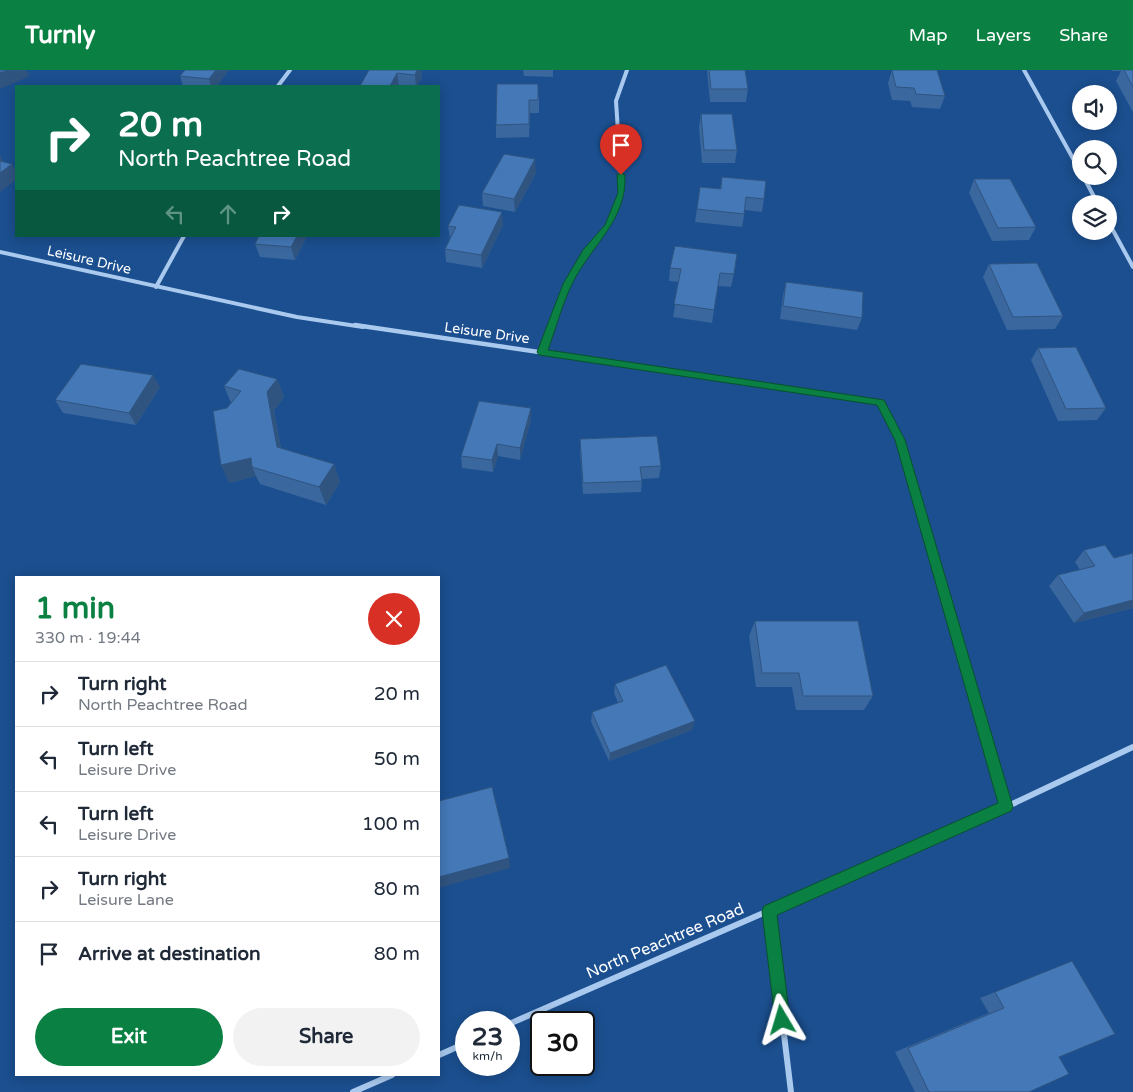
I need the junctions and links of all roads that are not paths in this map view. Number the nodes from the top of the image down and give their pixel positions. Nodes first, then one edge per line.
1 (290, 70) edge
2 (627, 70) edge
3 (1024, 70) edge
4 (279, 85) edge
5 (1072, 157) edge
6 (183, 237) edge
7 (1117, 238) edge
8 (0, 252) edge
9 (1133, 267) edge
10 (156, 287) junction
11 (542, 352) junction
12 (1133, 746) edge
13 (1006, 807) junction
14 (769, 911) junction
15 (520, 1019) edge
16 (455, 1048) edge
17 (440, 1055) edge
18 (390, 1076) edge
19 (353, 1092) edge
20 (791, 1092) edge

1 - 4 street
2 - 11 street
3 - 5 street
6 - 10 street
7 - 9 street
8 - 10 street, Leisure Drive
10 - 11 street, Leisure Drive
11 - 13 street, Leisure Drive
12 - 13 street, North Peachtree Road
13 - 14 street, North Peachtree Road
14 - 15 street, North Peachtree Road
14 - 20 street
16 - 17 street
18 - 19 street

